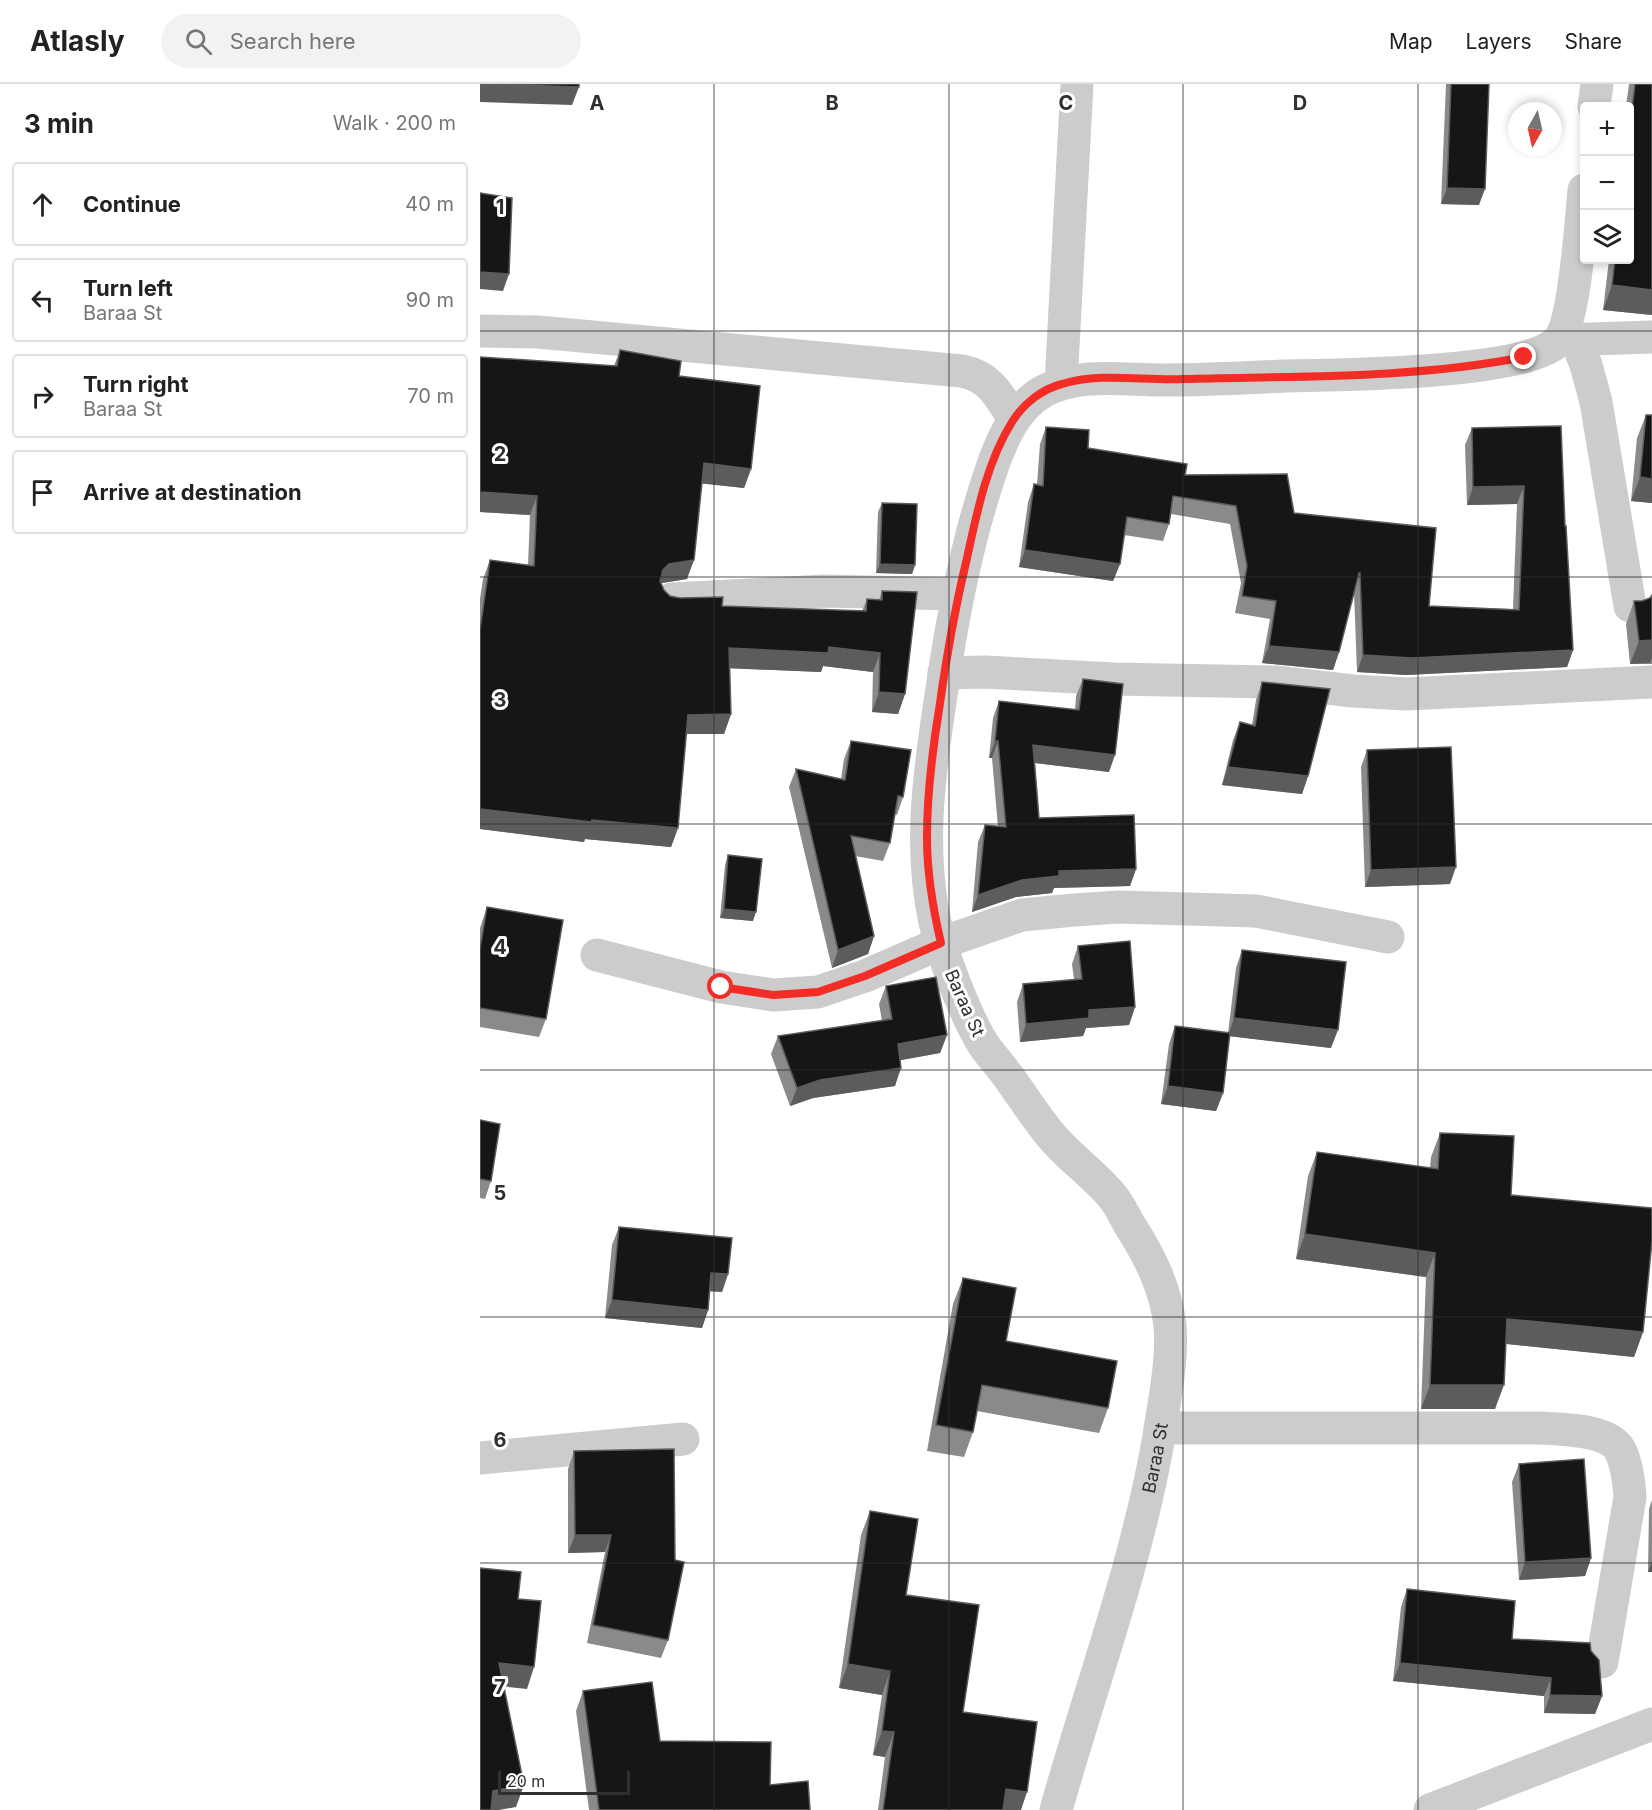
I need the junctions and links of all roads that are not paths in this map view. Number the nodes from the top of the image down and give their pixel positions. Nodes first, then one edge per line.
1 (1077, 84) edge
2 (1597, 84) edge
3 (1595, 102) edge
4 (1582, 210) edge
5 (480, 331) edge
6 (1652, 337) edge
7 (1568, 339) junction
8 (1061, 384) junction
9 (1014, 419) junction
10 (958, 594) junction
11 (672, 599) edge
12 (1630, 606) dead end
13 (944, 673) junction
14 (1651, 682) edge
15 (1388, 937) dead end
16 (941, 943) junction
17 (597, 955) dead end
18 (1160, 1428) junction
19 (683, 1439) dead end
20 (480, 1458) edge
21 (1602, 1662) edge
22 (1652, 1725) edge
23 (1056, 1810) edge
24 (1430, 1810) edge

1 - 8 street
2 - 3 street
4 - 7 street
5 - 9 street
6 - 7 street
7 - 8 street, Baraa St
7 - 12 street
8 - 9 street, Baraa St
9 - 10 street, Baraa St
10 - 11 street
10 - 13 street, Baraa St
13 - 14 street
13 - 16 street, Baraa St
15 - 16 street
16 - 17 street
16 - 18 street, Baraa St
18 - 21 street
18 - 23 street, Baraa St
19 - 20 street
22 - 24 street

